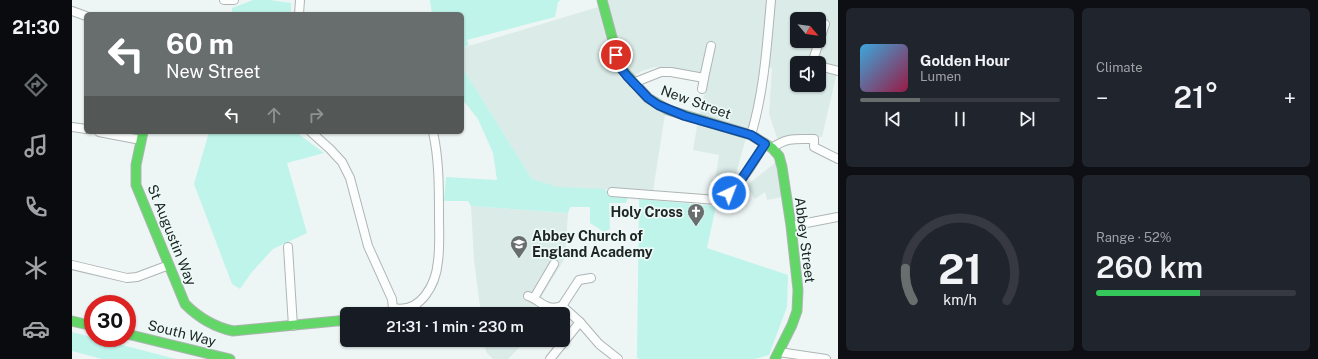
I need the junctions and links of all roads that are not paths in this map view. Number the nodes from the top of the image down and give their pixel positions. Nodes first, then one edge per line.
1 (224, 0) edge
2 (234, 0) edge
3 (300, 0) edge
4 (602, 0) edge
5 (771, 0) edge
6 (72, 11) edge
7 (299, 12) edge
8 (84, 15) edge
9 (711, 46) dead end
10 (826, 68) edge
11 (838, 71) edge
12 (704, 78) junction
13 (633, 83) junction
14 (702, 89) dead end
15 (72, 128) edge
16 (84, 129) edge
17 (120, 134) edge
18 (313, 134) edge
19 (433, 134) edge
20 (751, 135) junction
21 (142, 136) edge
22 (768, 146) junction
23 (838, 159) edge
24 (612, 192) dead end
25 (838, 217) edge
26 (791, 226) junction
27 (288, 247) dead end
28 (554, 264) dead end
29 (72, 265) edge
30 (169, 265) junction
31 (591, 278) dead end
32 (414, 306) joint
33 (562, 306) junction
34 (391, 307) edge
35 (411, 307) edge
36 (72, 321) edge
37 (340, 321) edge
38 (580, 322) junction
39 (84, 324) edge
40 (293, 326) junction
41 (136, 336) edge
42 (777, 355) edge
43 (230, 359) edge
44 (550, 359) edge
45 (618, 359) edge
46 (826, 359) edge

1 - 2 street
3 - 7 street
4 - 13 main road, New Street
5 - 20 street
6 - 8 street
9 - 12 street
10 - 11 street
12 - 13 street
12 - 14 street
13 - 20 main road, New Street
15 - 16 street
17 - 21 street
18 - 34 street
19 - 32 street
20 - 22 main road, Abbey Street
21 - 30 main road, St Augustin Way
22 - 23 street
22 - 24 street
22 - 26 main road, Abbey Street
25 - 26 street
26 - 42 main road, Abbey Street
27 - 40 street
28 - 33 street
29 - 30 street
30 - 40 main road, St Augustin Way
31 - 33 street
32 - 35 street
33 - 38 street
36 - 39 main road
37 - 40 main road, St Augustin Way
38 - 44 street
38 - 45 street
41 - 43 main road, South Way
42 - 46 street

